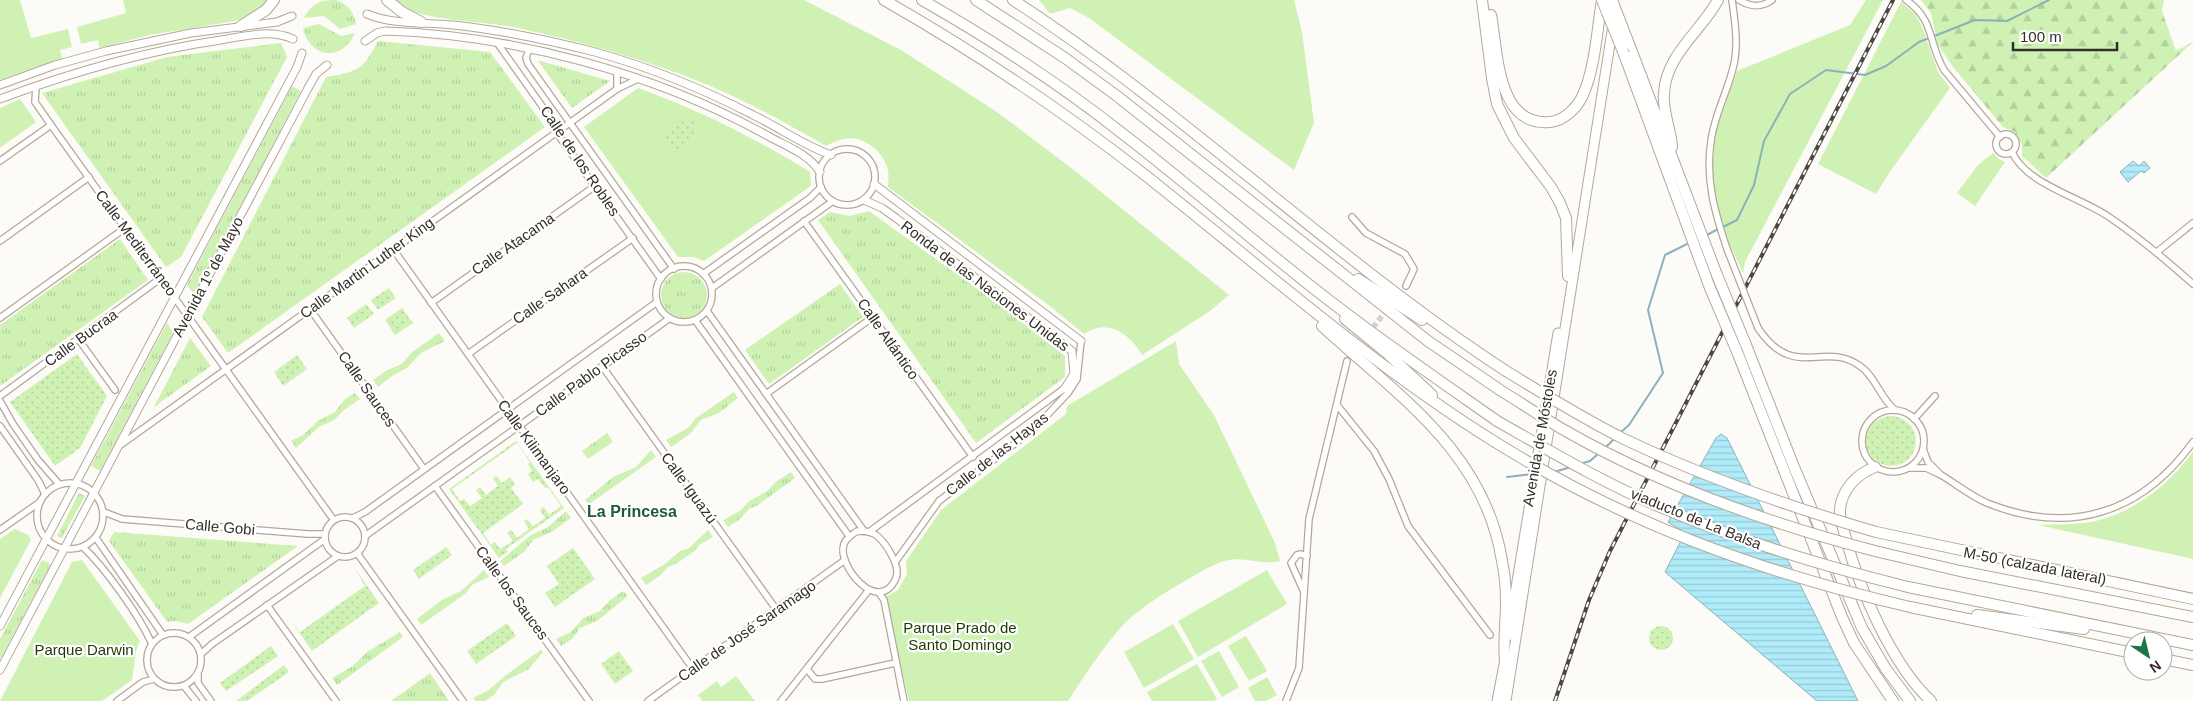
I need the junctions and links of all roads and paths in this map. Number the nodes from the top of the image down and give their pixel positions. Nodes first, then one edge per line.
1 (274, 0) edge
2 (387, 0) edge
3 (884, 0) edge
4 (922, 0) edge
5 (976, 0) edge
6 (1013, 0) edge
7 (1482, 0) edge
8 (1488, 0) edge
9 (1602, 0) edge
10 (1612, 0) edge
11 (1618, 0) edge
12 (1718, 0) edge
13 (1732, 0) edge
14 (1739, 0) edge
15 (1772, 0) edge
16 (1906, 0) edge
17 (367, 14) dead end
18 (292, 16) dead end
19 (421, 22) junction
20 (241, 26) junction
21 (293, 40) dead end
22 (365, 41) dead end
23 (498, 44) junction
24 (529, 49) junction
25 (302, 53) dead end
26 (1606, 59) junction
27 (327, 65) dead end
28 (617, 71) junction
29 (638, 79) junction
30 (0, 85) edge
31 (36, 86) junction
32 (616, 90) junction
33 (0, 99) edge
34 (569, 123) junction
35 (51, 125) junction
36 (556, 132) junction
37 (2000, 136) junction
38 (2012, 152) junction
39 (831, 155) junction
40 (1673, 158) junction
41 (0, 161) edge
42 (820, 172) junction
43 (1587, 176) junction
44 (89, 177) junction
45 (874, 184) junction
46 (596, 186) junction
47 (821, 187) junction
48 (864, 200) junction
49 (832, 202) junction
50 (1352, 217) dead end
51 (804, 221) junction
52 (2193, 223) edge
53 (125, 228) junction
54 (633, 238) junction
55 (0, 240) edge
56 (1232, 246) junction
57 (393, 249) junction
58 (2157, 252) junction
59 (1320, 254) junction
60 (674, 268) junction
61 (1288, 268) junction
62 (703, 274) junction
63 (1568, 276) junction
64 (161, 278) junction
65 (661, 279) junction
66 (2193, 284) edge
67 (1406, 286) dead end
68 (712, 288) junction
69 (174, 296) junction
70 (657, 302) junction
71 (431, 303) junction
72 (310, 308) junction
73 (707, 310) junction
74 (188, 315) junction
75 (873, 317) junction
76 (0, 318) edge
77 (670, 318) junction
78 (695, 320) junction
79 (78, 340) junction
80 (1081, 341) joint
81 (468, 354) junction
82 (1487, 359) junction
83 (1347, 360) tunnel mouth
84 (602, 366) junction
85 (226, 369) junction
86 (1065, 388) joint
87 (115, 390) dead end
88 (766, 394) junction
89 (0, 396) edge
90 (1935, 396) dead end
91 (0, 401) edge
92 (1337, 404) junction
93 (507, 409) junction
94 (1895, 410) junction
95 (1914, 419) junction
96 (0, 426) edge
97 (519, 426) junction
98 (1479, 432) junction
99 (2193, 442) edge
100 (117, 447) junction
101 (1923, 449) junction
102 (973, 457) junction
103 (1875, 467) junction
104 (1908, 468) junction
105 (424, 469) junction
106 (1538, 474) junction
107 (1941, 474) junction
108 (76, 482) junction
109 (59, 484) junction
110 (435, 486) junction
111 (94, 492) junction
112 (45, 494) junction
113 (40, 502) junction
114 (104, 512) junction
115 (115, 518) junction
116 (353, 518) junction
117 (333, 519) junction
118 (103, 522) junction
119 (0, 530) edge
120 (867, 532) junction
121 (325, 536) junction
122 (365, 536) junction
123 (849, 536) junction
124 (46, 538) junction
125 (96, 538) junction
126 (83, 547) junction
127 (64, 549) junction
128 (357, 553) junction
129 (338, 556) junction
130 (1307, 556) junction
131 (845, 560) junction
132 (896, 561) junction
133 (2097, 578) junction
134 (868, 591) junction
135 (879, 592) junction
136 (1304, 592) junction
137 (2193, 594) edge
138 (2193, 599) edge
139 (267, 605) junction
140 (776, 610) junction
141 (1925, 611) junction
142 (2193, 617) edge
143 (0, 626) edge
144 (2123, 631) edge
145 (2123, 633) edge
146 (163, 635) junction
147 (1490, 635) dead end
148 (189, 637) junction
149 (2173, 642) edge
150 (152, 644) junction
151 (2193, 646) edge
152 (2123, 651) edge
153 (201, 654) junction
154 (1505, 660) junction
155 (2173, 661) edge
156 (895, 663) junction
157 (2193, 665) edge
158 (693, 669) junction
159 (807, 669) junction
160 (1886, 669) junction
161 (0, 670) edge
162 (198, 675) junction
163 (154, 680) junction
164 (184, 686) junction
165 (116, 701) edge
166 (196, 701) edge
167 (210, 701) edge
168 (336, 701) edge
169 (463, 701) edge
170 (589, 701) edge
171 (648, 701) edge
172 (781, 701) edge
173 (904, 701) edge
174 (1286, 701) edge
175 (1497, 701) edge
176 (1506, 701) edge
177 (1893, 701) edge
178 (1910, 701) edge
179 (1918, 701) edge
180 (1931, 701) edge

1 - 20 highway
2 - 19 highway
3 - 56 highway
4 - 61 highway
5 - 59 highway
6 - 82 highway
7 - 63 highway
8 - 9 highway
9 - 177 highway, bridge
10 - 26 main road, Avenida de Móstoles
10 - 40 highway, bridge
11 - 26 main road, Avenida de Móstoles
12 - 40 highway
13 - 94 street, bridge
14 - 15 street
16 - 37 street
17 - 19 street
18 - 20 street
19 - 39 street
20 - 30 street
21 - 31 street
22 - 23 street
23 - 24 street
23 - 36 street, Calle de los Robles
24 - 28 street
24 - 34 street, Calle de los Robles
25 - 69 street, Avenida 1º de Mayo
26 - 43 main road, Avenida de Móstoles
27 - 74 street, Avenida 1º de Mayo
28 - 29 street
28 - 32 street
29 - 32 street, Calle Martin Luther King
29 - 42 street
31 - 33 street
31 - 35 street, Calle Mediterráneo
32 - 34 street, Calle Martin Luther King
34 - 36 street, Calle Martin Luther King
34 - 60 street, Calle de los Robles
35 - 41 street
35 - 44 street, Calle Mediterráneo
36 - 46 street, Calle de los Robles
36 - 57 street, Calle Martin Luther King
37 - 38 street
37 - 38 street
38 - 58 street
39 - 42 street
39 - 45 street
40 - 160 highway, bridge
42 - 47 street
43 - 63 main road, Avenida de Móstoles
43 - 106 main road, Avenida de Móstoles
44 - 53 street, Calle Mediterráneo
44 - 55 street
45 - 48 street
45 - 80 street, Ronda de las Naciones Unidas
46 - 54 street, Calle de los Robles
46 - 71 street, Calle Atacama
47 - 49 street
47 - 62 street
48 - 49 street
48 - 86 street, Ronda de las Naciones Unidas
49 - 51 street
50 - 67 street
51 - 68 street
51 - 75 street, Calle Atlántico
52 - 58 street
53 - 64 street, Calle Mediterráneo
53 - 76 street
54 - 65 street, Calle de los Robles
54 - 81 street, Calle Sahara
56 - 98 highway
56 - 154 highway
57 - 71 street, Calle Kilimanjaro
57 - 72 street, Calle Martin Luther King
58 - 66 street
59 - 82 highway
59 - 142 highway, viaducto de La Balsa, bridge
60 - 62 street
60 - 65 street
61 - 98 highway
61 - 144 highway, viaducto de La Balsa, bridge
62 - 68 street
63 - 106 main road, Avenida de Móstoles
64 - 69 street, Calle Mediterráneo
64 - 79 street, Calle Bucraa
65 - 70 street
68 - 73 street
69 - 74 street, Calle Mediterráneo
69 - 108 street, Avenida 1º de Mayo
70 - 77 street
70 - 93 street, Calle Pablo Picasso
71 - 81 street, Calle Kilimanjaro
72 - 85 street, Calle Martin Luther King
72 - 105 street, Calle Sauces
73 - 78 street
73 - 88 street
74 - 85 street, Calle Mediterráneo
74 - 100 street, Avenida 1º de Mayo
75 - 88 street
75 - 102 street, Calle Atlántico
77 - 78 street
77 - 84 street, Calle Pablo Picasso
78 - 123 street
79 - 87 street
79 - 89 street, Calle Bucraa
80 - 132 street, Calle de las Hayas
81 - 93 street, Calle Kilimanjaro
82 - 133 highway, M-50 (calzada lateral), bridge
83 - 92 street
84 - 97 street, Calle Pablo Picasso
84 - 140 street, Calle Iguazú
85 - 100 street, Calle Martin Luther King
85 - 117 street, Calle Mediterráneo
86 - 102 street
88 - 120 street
90 - 95 street
91 - 109 street
92 - 130 street
92 - 147 street
93 - 97 street, Calle Kilimanjaro
93 - 105 street, Calle Pablo Picasso
94 - 95 street
94 - 103 street
95 - 101 street
96 - 112 street
97 - 110 street, Calle Pablo Picasso
97 - 158 street, Calle Kilimanjaro
98 - 141 highway, bridge
99 - 107 street
100 - 111 street, Avenida 1º de Mayo
101 - 104 street
101 - 107 street
102 - 120 street
103 - 104 street
103 - 180 highway
104 - 107 street
105 - 116 street, Calle Pablo Picasso
106 - 154 main road, Avenida de Móstoles
106 - 176 main road, Avenida de Móstoles
108 - 109 street
108 - 111 street
108 - 124 street, Avenida 1º de Mayo
109 - 112 street
110 - 122 street, Calle Pablo Picasso
110 - 170 street, Calle los Sauces
111 - 114 street
111 - 127 street, Avenida 1º de Mayo
112 - 113 street
113 - 119 street
113 - 124 street
114 - 115 street, Calle Gobi
114 - 118 street
115 - 118 street, Calle Gobi
115 - 121 street, Calle Gobi
116 - 117 street
116 - 122 street
117 - 121 street
118 - 125 street
120 - 123 street
120 - 132 street
121 - 129 street
121 - 148 street
122 - 128 street
123 - 131 street
124 - 127 street
124 - 143 street, Avenida 1º de Mayo
125 - 126 street
125 - 146 street
126 - 127 street
126 - 150 street
127 - 161 street, Avenida 1º de Mayo
128 - 129 street
128 - 169 street
129 - 139 street
130 - 136 street
130 - 136 street
131 - 134 street
131 - 140 street, Calle de José Saramago
132 - 135 street
133 - 137 highway
133 - 138 highway, M-50 (calzada lateral)
134 - 135 street
134 - 159 street
135 - 156 street
136 - 174 street
139 - 153 street
139 - 168 street
140 - 158 street, Calle de José Saramago
141 - 145 highway
141 - 152 highway
146 - 148 street
146 - 150 street
148 - 153 street
149 - 151 highway
150 - 163 street
153 - 162 street
154 - 175 main road, Avenida de Móstoles
155 - 157 highway
156 - 159 street
156 - 173 street
158 - 171 street, Calle de José Saramago
159 - 172 street
160 - 178 highway
160 - 179 highway
162 - 164 street
162 - 167 street
163 - 164 street
163 - 165 street
164 - 166 street

